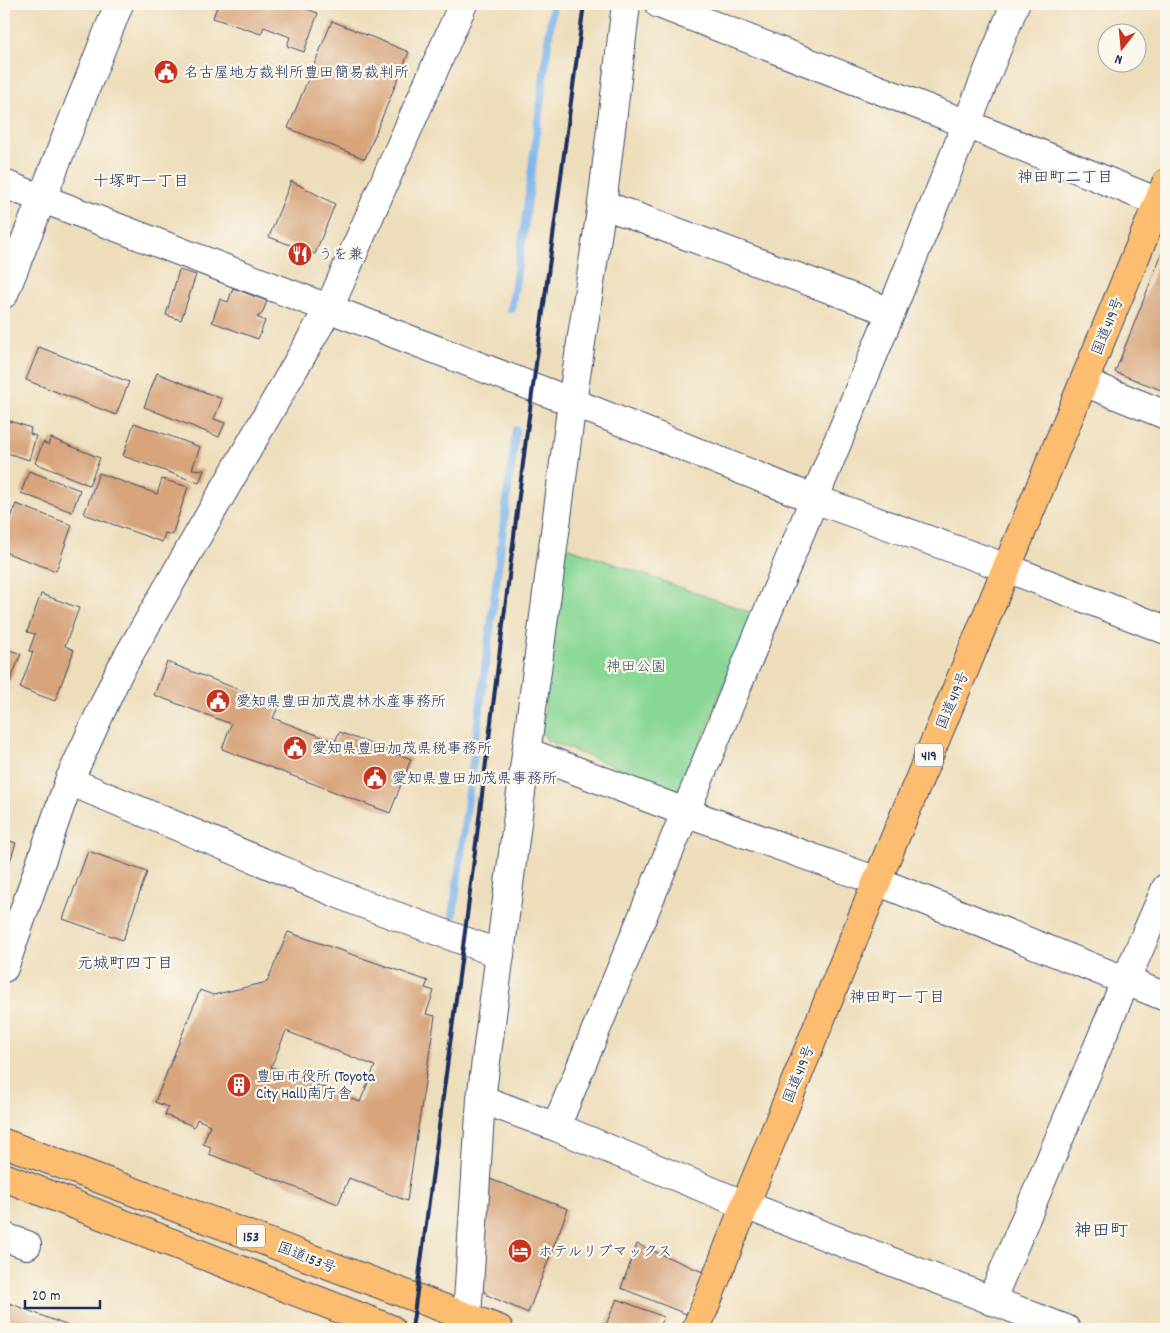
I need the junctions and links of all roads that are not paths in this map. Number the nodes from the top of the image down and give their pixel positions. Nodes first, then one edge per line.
1 (119, 4) edge
2 (463, 4) edge
3 (626, 4) edge
4 (658, 4) edge
5 (1015, 4) edge
6 (968, 124) junction
7 (4, 184) edge
8 (1162, 192) edge
9 (43, 199) junction
10 (602, 204) junction
11 (4, 294) edge
12 (329, 308) junction
13 (891, 312) junction
14 (1084, 382) junction
15 (572, 402) junction
16 (1166, 414) edge
17 (814, 499) junction
18 (1007, 568) junction
19 (1166, 630) edge
20 (527, 752) junction
21 (69, 782) junction
22 (685, 812) junction
23 (877, 881) junction
24 (1166, 888) edge
25 (500, 954) junction
26 (4, 968) edge
27 (1125, 982) junction
28 (1166, 997) edge
29 (481, 1099) junction
30 (556, 1127) junction
31 (4, 1143) edge
32 (4, 1177) edge
33 (745, 1205) junction
34 (991, 1301) junction
35 (467, 1317) junction
36 (391, 1329) edge
37 (498, 1329) edge
38 (696, 1329) edge
39 (1066, 1329) edge

1 - 9 street
2 - 12 street
3 - 10 street
4 - 6 street
5 - 6 street
6 - 8 street
6 - 13 street
7 - 9 street
8 - 14 highway, 国道419号 / 419
9 - 11 street
9 - 12 street
10 - 13 street
10 - 15 street
12 - 15 street
12 - 21 street
13 - 17 street
14 - 16 street
14 - 18 highway, 国道419号 / 419
15 - 17 street
15 - 20 street
17 - 18 street
17 - 22 street
18 - 19 street
18 - 23 highway, 国道419号 / 419
20 - 22 street
20 - 25 street
21 - 25 street
21 - 26 street
22 - 23 street
22 - 30 street
23 - 27 street
23 - 33 highway, 国道419号 / 419
24 - 27 street
25 - 29 street
27 - 28 street
27 - 34 street
29 - 30 street
29 - 35 street
30 - 33 street
31 - 35 highway, 国道153号 / 153
32 - 36 highway, 153
33 - 34 street
33 - 38 highway, 国道419号 / 419
34 - 39 street
35 - 37 highway, 国道153号 / 153

